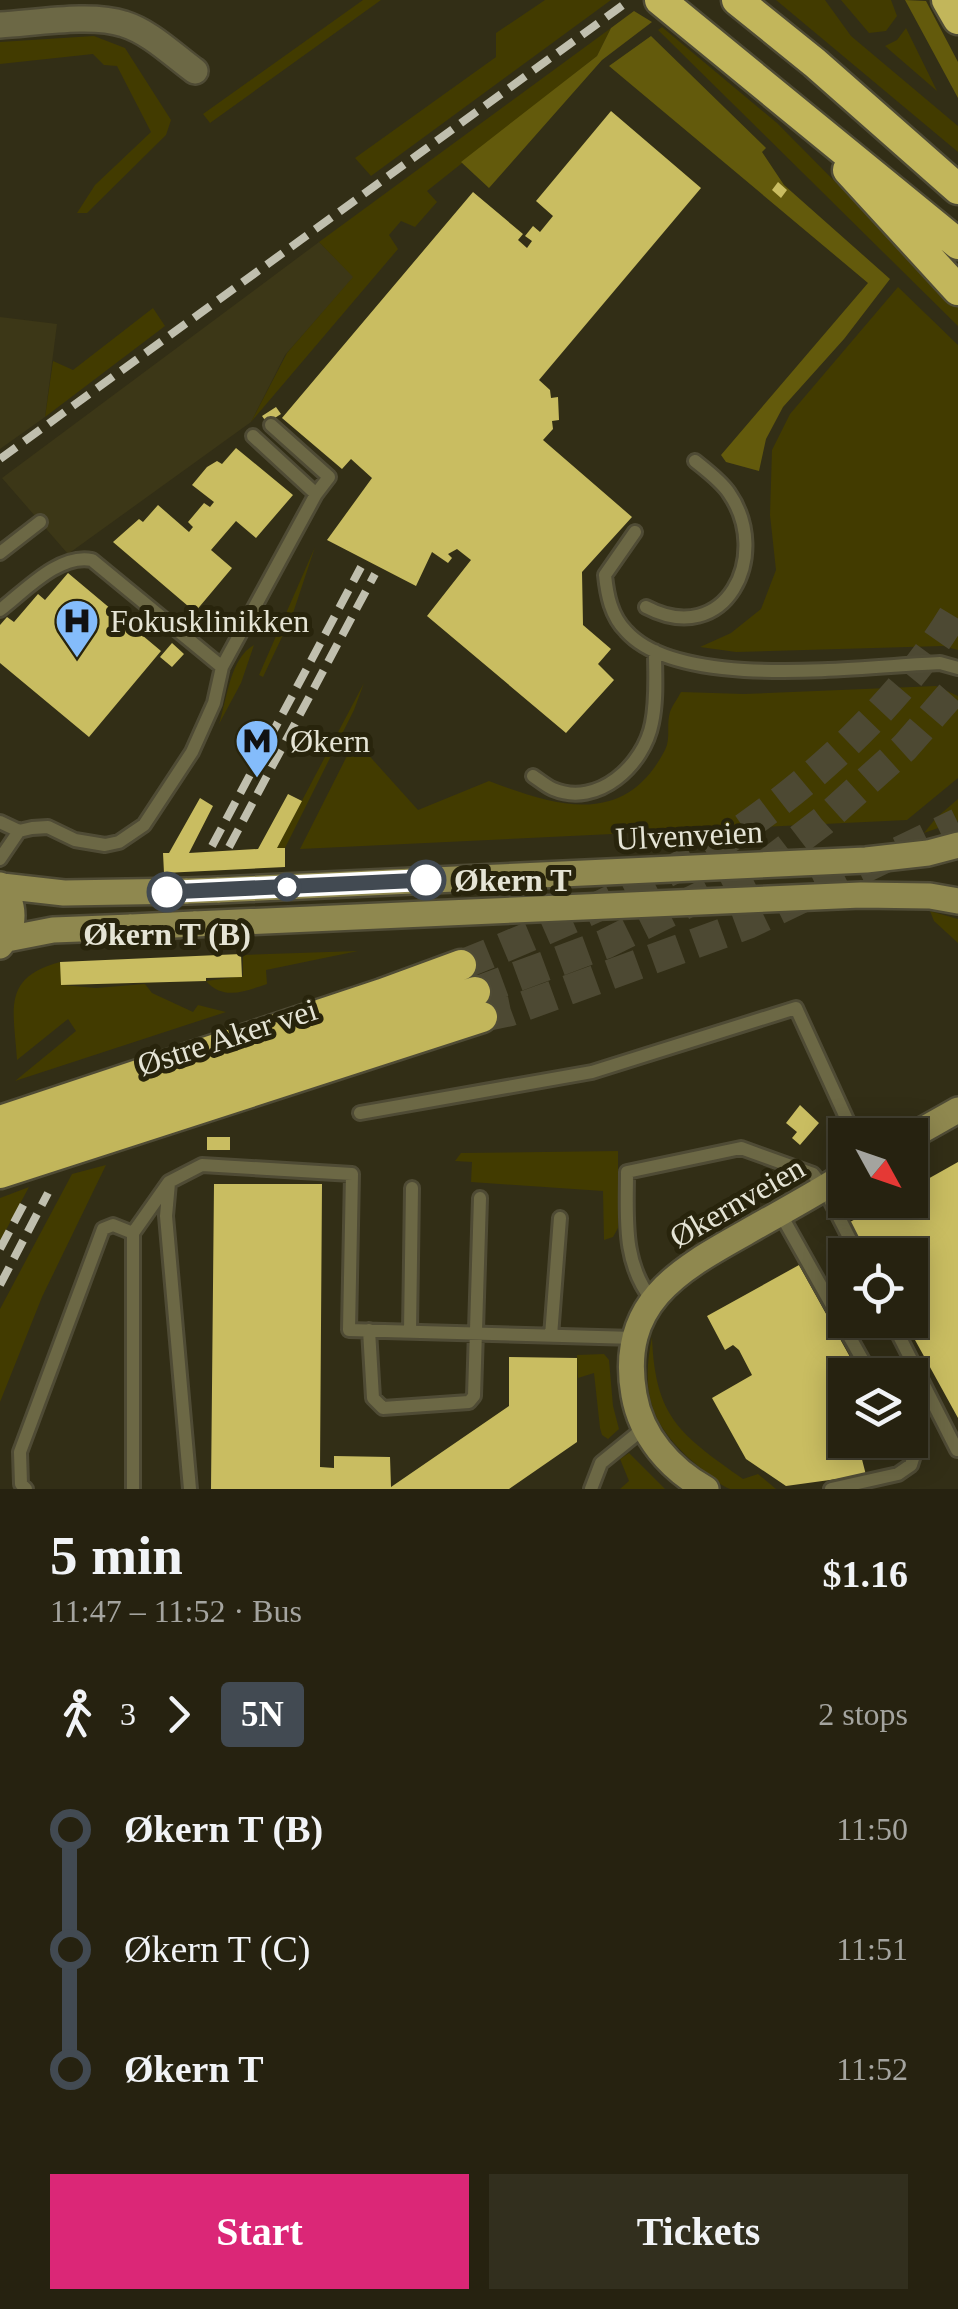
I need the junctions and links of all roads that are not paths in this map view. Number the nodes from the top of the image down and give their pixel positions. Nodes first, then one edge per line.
1 (660, 0) edge
2 (736, 0) edge
3 (948, 0) edge
4 (958, 19) edge
5 (0, 24) edge
6 (195, 71) dead end
7 (803, 118) junction
8 (958, 189) edge
9 (958, 244) edge
10 (958, 290) edge
11 (271, 425) dead end
12 (253, 436) dead end
13 (695, 461) dead end
14 (316, 494) junction
15 (40, 522) dead end
16 (635, 532) dead end
17 (0, 553) edge
18 (646, 606) dead end
19 (0, 610) edge
20 (654, 651) junction
21 (222, 667) junction
22 (958, 668) edge
23 (533, 776) dead end
24 (0, 822) edge
25 (19, 832) junction
26 (958, 844) edge
27 (0, 859) edge
28 (1, 886) edge
29 (958, 901) edge
30 (3, 942) edge
31 (472, 991) junction
32 (958, 1110) edge
33 (360, 1113) dead end
34 (846, 1118) edge
35 (0, 1121) edge
36 (928, 1127) edge
37 (0, 1148) edge
38 (0, 1172) edge
39 (828, 1180) edge
40 (169, 1182) junction
41 (828, 1185) edge
42 (412, 1188) dead end
43 (480, 1198) dead end
44 (780, 1212) junction
45 (560, 1218) dead end
46 (133, 1233) junction
47 (652, 1300) junction
48 (369, 1330) junction
49 (410, 1332) junction
50 (477, 1334) junction
51 (551, 1336) junction
52 (635, 1338) junction
53 (900, 1338) edge
54 (862, 1358) edge
55 (644, 1428) junction
56 (957, 1450) edge
57 (913, 1458) edge
58 (26, 1489) edge
59 (133, 1489) edge
60 (190, 1489) edge
61 (591, 1489) edge
62 (706, 1489) edge
63 (830, 1489) edge

1 - 7 highway
2 - 8 highway
3 - 4 highway
5 - 6 street
7 - 9 highway
7 - 10 highway
11 - 14 lane
12 - 14 lane
13 - 18 lane
14 - 21 lane
15 - 17 lane
16 - 20 lane
19 - 21 lane
20 - 22 lane
20 - 23 lane
21 - 25 lane
24 - 25 lane
25 - 27 lane
26 - 28 main road, Ulvenveien, bridge
28 - 30 main road, Ulvenveien
29 - 30 main road, Ulvenveien, bridge
31 - 35 highway, Østre Aker vei
31 - 37 highway, Østre Aker vei
31 - 38 highway
32 - 36 main road
33 - 34 lane
39 - 47 lane
40 - 46 lane
40 - 48 lane
40 - 60 lane
41 - 44 main road, Økernveien
42 - 49 lane
43 - 50 lane
44 - 47 main road, Økernveien
44 - 54 lane
45 - 51 lane
46 - 58 lane
46 - 59 lane
47 - 52 main road, Økernveien
48 - 49 lane
48 - 50 lane
49 - 50 lane
50 - 51 lane
51 - 52 lane
52 - 55 main road, Økernveien
53 - 56 lane
55 - 61 lane
55 - 62 main road, Økernveien
57 - 63 lane

